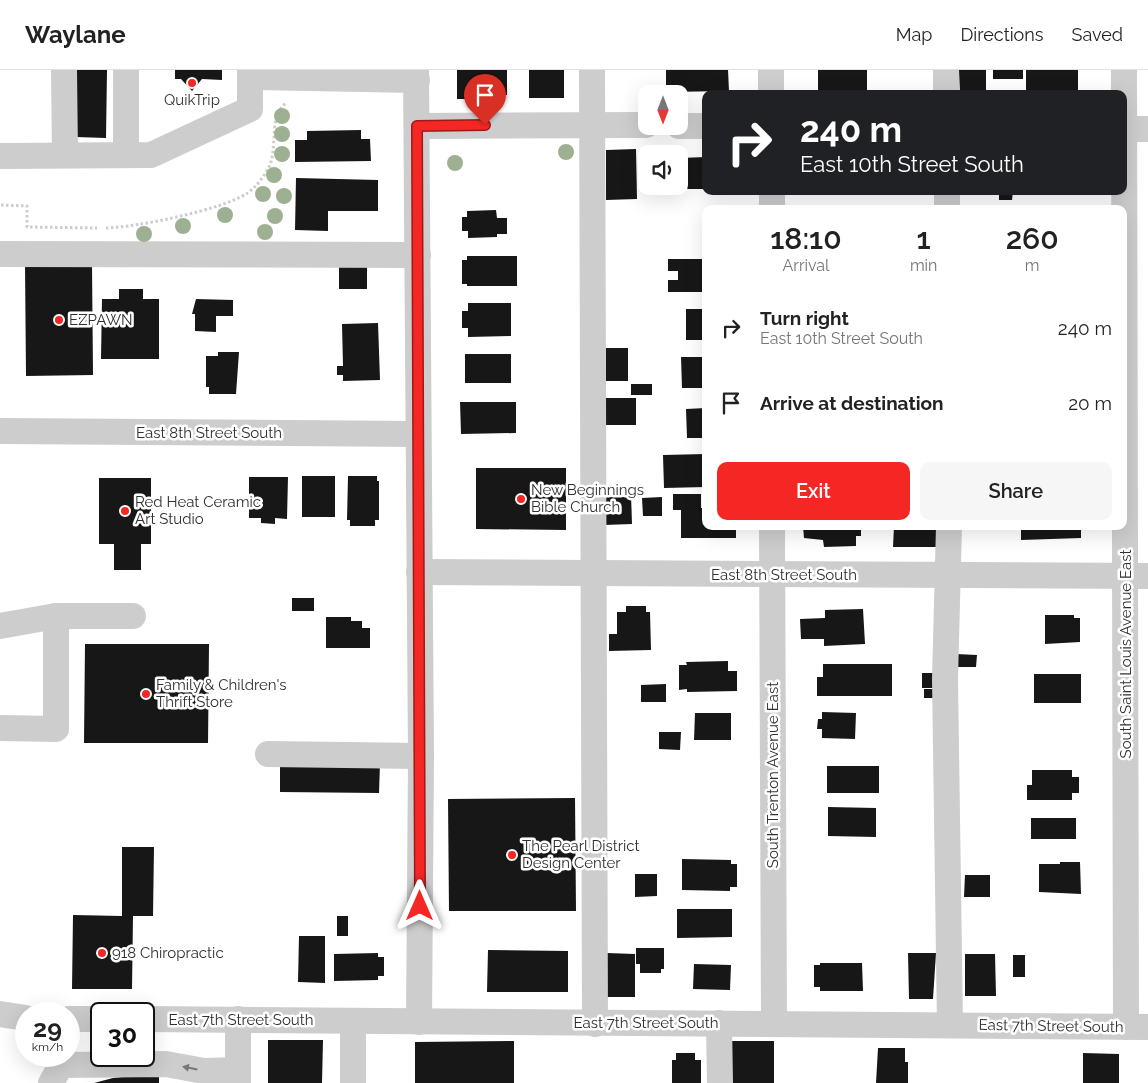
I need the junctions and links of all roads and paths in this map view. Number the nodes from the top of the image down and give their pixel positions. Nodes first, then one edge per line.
1 (64, 70) edge
2 (126, 70) edge
3 (592, 70) edge
4 (771, 70) edge
5 (946, 70) edge
6 (1124, 70) edge
7 (250, 73) edge
8 (347, 74) edge
9 (416, 75) edge
10 (287, 83) edge
11 (771, 90) edge
12 (946, 90) edge
13 (1124, 90) edge
14 (592, 124) junction
15 (638, 125) edge
16 (417, 126) junction
17 (688, 126) edge
18 (702, 126) edge
19 (1127, 129) edge
20 (1148, 129) edge
21 (65, 155) junction
22 (126, 155) junction
23 (0, 156) edge
24 (1, 205) edge
25 (1127, 232) edge
26 (0, 254) edge
27 (418, 255) junction
28 (0, 431) edge
29 (418, 434) junction
30 (772, 530) edge
31 (949, 530) edge
32 (419, 572) junction
33 (592, 574) junction
34 (772, 575) junction
35 (949, 575) junction
36 (1137, 576) edge
37 (56, 616) junction
38 (133, 616) dead end
39 (0, 626) edge
40 (0, 728) edge
41 (268, 754) dead end
42 (421, 756) junction
43 (0, 1014) edge
44 (15, 1016) edge
45 (155, 1019) edge
46 (238, 1019) junction
47 (353, 1021) junction
48 (419, 1022) junction
49 (719, 1023) junction
50 (774, 1023) junction
51 (595, 1024) junction
52 (950, 1025) junction
53 (1137, 1028) edge
54 (238, 1076) edge
55 (51, 1083) edge
56 (353, 1083) edge
57 (720, 1083) edge

1 - 21 street
2 - 22 street
3 - 14 street
4 - 11 street
5 - 12 street
6 - 13 street, South Saint Louis Avenue East
7 - 10 street
7 - 22 street
8 - 9 street
8 - 10 street
9 - 16 street
10 - 24 path
14 - 15 street
14 - 16 street
14 - 33 street
16 - 27 street
17 - 18 street
19 - 20 street
21 - 22 street
21 - 23 street
25 - 36 street, South Saint Louis Avenue East
26 - 27 street
27 - 29 street
28 - 29 street, East 8th Street South
29 - 32 street
30 - 34 street, South Trenton Avenue East
31 - 35 street
32 - 33 street, East 8th Street South
32 - 42 street
33 - 34 street, East 8th Street South
33 - 51 street
34 - 35 street, East 8th Street South
34 - 50 street, South Trenton Avenue East
35 - 36 street, East 8th Street South
35 - 52 street
36 - 53 street, South Saint Louis Avenue East
37 - 38 street
37 - 39 street
37 - 40 street
41 - 42 street
42 - 48 street
43 - 44 street
45 - 46 street, East 7th Street South
46 - 47 street, East 7th Street South
46 - 54 street
47 - 48 street, East 7th Street South
47 - 56 street
48 - 51 street, East 7th Street South
49 - 50 street, East 7th Street South
49 - 51 street, East 7th Street South
49 - 57 street
50 - 52 street, East 7th Street South
52 - 53 street, East 7th Street South
54 -> 55 street

